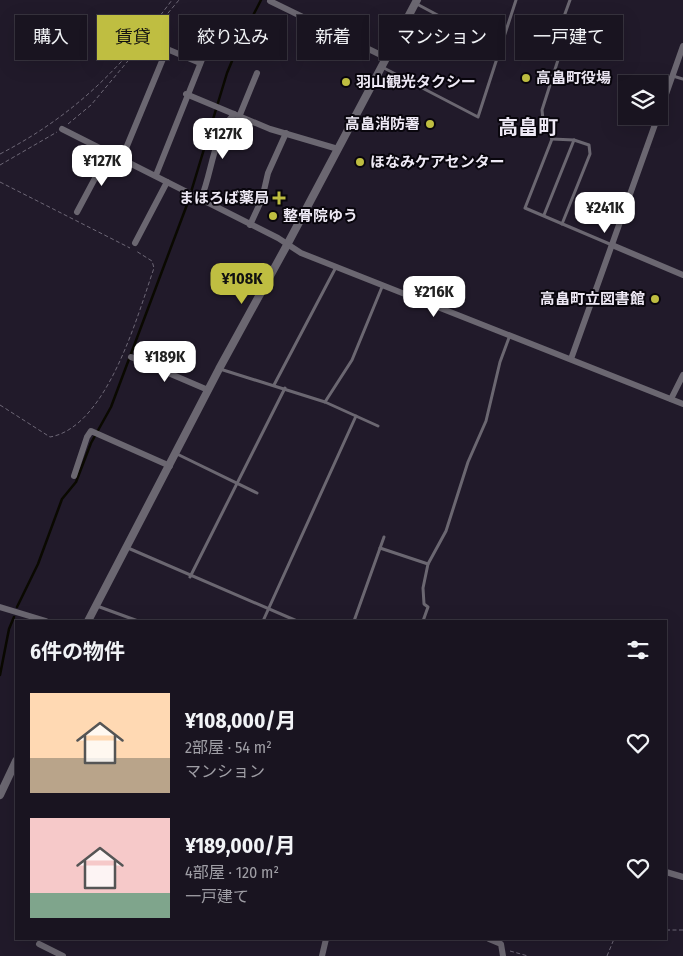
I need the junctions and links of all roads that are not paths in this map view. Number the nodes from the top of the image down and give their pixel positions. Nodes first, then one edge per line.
1 (516, 0) edge
2 (570, 0) edge
3 (270, 1) edge
4 (416, 2) edge
5 (409, 15) edge
6 (439, 15) edge
7 (505, 34) edge
8 (683, 46) edge
9 (379, 54) edge
10 (201, 60) edge
11 (386, 60) edge
12 (496, 60) edge
13 (200, 63) junction
14 (382, 67) junction
15 (257, 73) dead end
16 (672, 76) junction
17 (683, 79) edge
18 (668, 87) edge
19 (186, 94) junction
20 (237, 115) junction
21 (654, 125) edge
22 (62, 128) road end
23 (286, 133) junction
24 (552, 139) junction
25 (574, 140) junction
26 (338, 149) junction
27 (109, 152) junction
28 (122, 158) junction
29 (156, 175) junction
30 (166, 182) junction
31 (201, 199) junction
32 (77, 212) dead end
33 (544, 215) junction
34 (562, 224) junction
35 (250, 225) junction
36 (135, 243) dead end
37 (287, 245) junction
38 (612, 245) junction
39 (335, 268) junction
40 (683, 275) edge
41 (382, 286) junction
42 (510, 335) junction
43 (131, 357) dead end
44 (571, 359) junction
45 (219, 368) junction
46 (683, 375) edge
47 (274, 385) junction
48 (285, 388) junction
49 (208, 390) junction
50 (671, 399) junction
51 (325, 402) junction
52 (683, 404) edge
53 (356, 416) junction
54 (378, 426) dead end
55 (177, 454) junction
56 (170, 466) junction
57 (74, 476) dead end
58 (238, 483) junction
59 (257, 493) dead end
60 (384, 537) dead end
61 (128, 548) junction
62 (380, 548) junction
63 (428, 564) junction
64 (190, 577) junction
65 (97, 606) junction
66 (0, 607) edge
67 (268, 610) junction
68 (43, 620) edge
69 (89, 620) edge
70 (135, 620) edge
71 (263, 620) edge
72 (294, 620) edge
73 (354, 620) edge
74 (423, 620) edge
75 (15, 763) edge
76 (0, 796) edge
77 (667, 872) edge
78 (683, 877) edge
79 (326, 940) edge
80 (491, 940) edge
81 (39, 944) dead end
82 (504, 954) edge
83 (64, 956) edge
84 (322, 956) edge

1 - 7 lane
2 - 24 lane
3 - 9 street
4 - 5 street
4 - 6 lane
8 - 16 street
10 - 13 street
11 - 14 street
12 - 14 lane
13 - 19 street
13 - 28 street
14 - 26 street
15 - 20 street
16 - 17 lane
16 - 18 street
19 - 20 street
19 - 29 street
20 - 23 street
20 - 31 street
21 - 38 street
22 - 27 street
23 - 26 street
23 - 35 street
24 - 25 lane
24 - 33 lane
25 - 33 lane
25 - 34 lane
26 - 37 street
27 - 28 street
27 - 32 street
28 - 29 street
29 - 30 street
30 - 31 street
30 - 36 street
31 - 35 street
33 - 34 lane
34 - 38 lane
35 - 37 street
37 - 39 street
37 - 45 street
38 - 40 street
38 - 44 street
39 - 41 street
39 - 47 lane
41 - 42 street
41 - 51 lane
42 - 44 street
42 - 63 lane
43 - 49 street
44 - 50 street
45 - 47 lane
45 - 49 street
46 - 50 street
47 - 48 lane
48 - 51 lane
48 - 58 lane
49 - 55 street
50 - 52 street
51 - 53 lane
53 - 54 lane
53 - 67 lane
55 - 56 street
55 - 58 lane
56 - 57 street
56 - 61 street
58 - 59 lane
58 - 64 lane
60 - 62 lane
61 - 64 lane
61 - 65 street
62 - 63 lane
62 - 73 lane
63 - 74 lane
64 - 67 lane
65 - 69 street
65 - 70 lane
66 - 68 street
67 - 71 lane
67 - 72 lane
75 - 76 street
77 - 78 street
79 - 84 street
80 - 82 street
81 - 83 street

